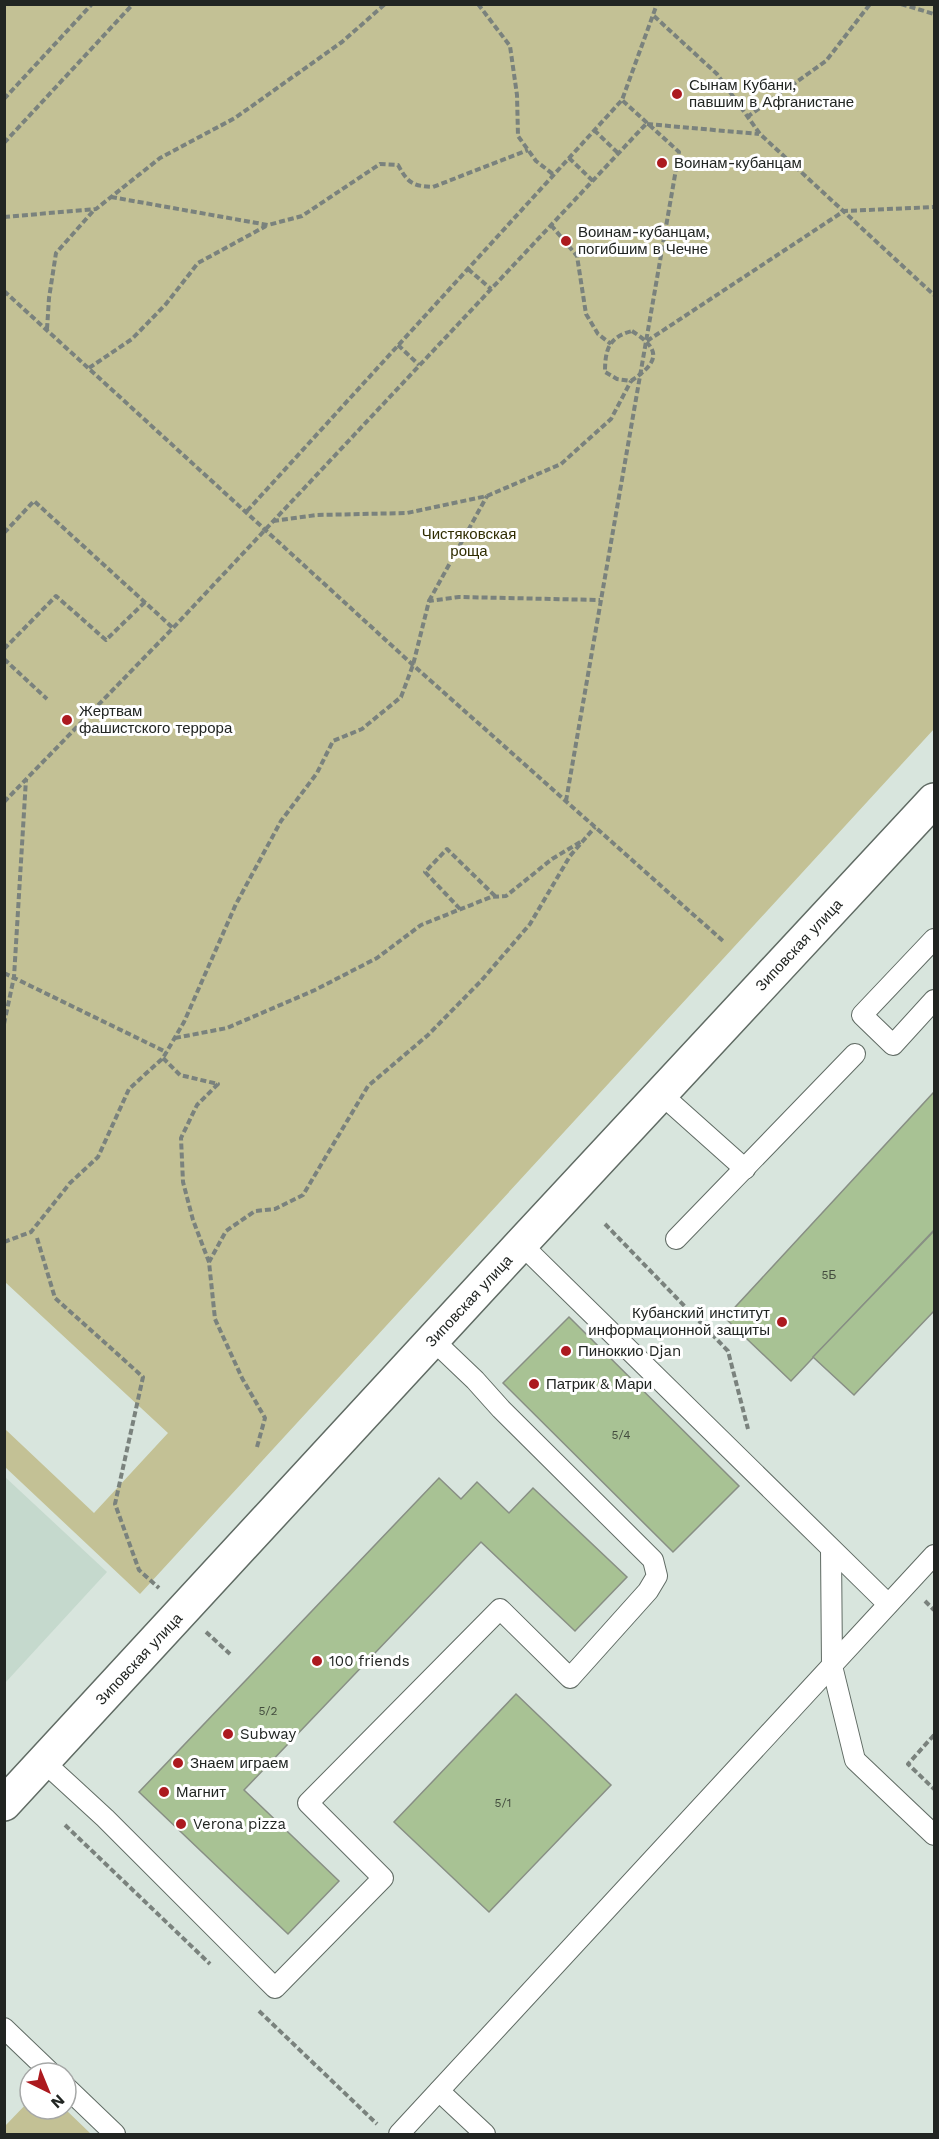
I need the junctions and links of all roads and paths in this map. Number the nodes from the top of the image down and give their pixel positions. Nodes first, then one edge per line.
1 (92, 4) edge
2 (133, 4) edge
3 (385, 4) edge
4 (478, 4) edge
5 (657, 4) edge
6 (870, 4) edge
7 (901, 4) edge
8 (934, 14) edge
9 (654, 16) junction
10 (4, 99) edge
11 (622, 100) junction
12 (747, 117) junction
13 (646, 124) junction
14 (594, 130) junction
15 (760, 134) junction
16 (4, 142) edge
17 (528, 150) junction
18 (618, 154) junction
19 (569, 158) junction
20 (554, 175) junction
21 (593, 181) junction
22 (111, 197) junction
23 (934, 207) edge
24 (96, 209) junction
25 (844, 212) junction
26 (4, 216) edge
27 (268, 225) junction
28 (551, 225) junction
29 (468, 269) junction
30 (491, 289) junction
31 (4, 291) edge
32 (934, 294) edge
33 (47, 329) junction
34 (647, 341) junction
35 (611, 344) junction
36 (398, 345) junction
37 (419, 365) junction
38 (89, 368) junction
39 (641, 374) junction
40 (631, 381) junction
41 (487, 496) junction
42 (247, 511) junction
43 (273, 521) junction
44 (266, 528) junction
45 (4, 533) edge
46 (600, 600) junction
47 (144, 602) junction
48 (429, 602) junction
49 (173, 628) junction
50 (4, 649) edge
51 (4, 659) edge
52 (413, 665) junction
53 (47, 699) dead end
54 (26, 779) junction
55 (934, 800) edge
56 (566, 801) junction
57 (4, 802) edge
58 (595, 827) junction
59 (585, 839) junction
60 (495, 897) junction
61 (460, 909) junction
62 (934, 939) edge
63 (723, 941) dead end
64 (4, 973) edge
65 (14, 977) junction
66 (934, 1000) edge
67 (4, 1024) edge
68 (175, 1038) junction
69 (166, 1052) junction
70 (855, 1054) dead end
71 (163, 1058) junction
72 (661, 1094) junction
73 (745, 1168) junction
74 (605, 1224) dead end
75 (37, 1239) dead end
76 (676, 1239) dead end
77 (4, 1242) edge
78 (521, 1244) junction
79 (209, 1262) junction
80 (433, 1340) junction
81 (748, 1432) dead end
82 (257, 1447) dead end
83 (831, 1549) junction
84 (934, 1555) edge
85 (139, 1570) dead end
86 (907, 1584) junction
87 (888, 1604) junction
88 (934, 1610) edge
89 (832, 1666) junction
90 (934, 1735) edge
91 (44, 1762) junction
92 (934, 1789) edge
93 (4, 1804) edge
94 (934, 1835) edge
95 (4, 2028) edge
96 (38, 2061) edge
97 (439, 2091) junction
98 (78, 2098) edge
99 (116, 2134) edge
100 (399, 2134) edge
101 (485, 2134) edge

1 - 10 path
2 - 16 path
3 - 22 path
4 - 17 path
5 - 9 path
6 - 12 path
7 - 8 path
9 - 11 path
9 - 12 path
11 - 13 path
11 - 14 path
12 - 15 path
13 - 15 path
13 - 18 path
13 - 34 path
14 - 18 path
14 - 19 path
15 - 25 path
17 - 20 path
17 - 27 path
18 - 21 path
19 - 20 path
19 - 21 path
20 - 29 path
21 - 28 path
22 - 24 path
22 - 27 path
23 - 25 path
24 - 26 path
24 - 33 path
25 - 32 path
25 - 34 path
27 - 38 path
28 - 30 path
28 - 35 path
29 - 30 path
29 - 36 path
30 - 37 path
31 - 33 path
33 - 38 path
34 - 35 path
34 - 39 path
34 - 39 path
35 - 40 path
36 - 37 path
36 - 42 path
37 - 43 path
38 - 42 path
39 - 40 path
39 - 46 path
40 - 41 path
41 - 43 path
41 - 48 path
42 - 44 path
43 - 44 path
44 - 49 path
44 - 52 path
45 - 47 path
46 - 48 path
46 - 56 path
47 - 49 path
47 - 50 path
48 - 52 path
49 - 54 path
51 - 53 path
52 - 56 path
52 - 68 path
54 - 57 path
54 - 65 path
55 - 72 street, Зиповская улица
56 - 58 path
58 - 59 path
58 - 63 path
59 - 60 path
59 - 79 path
60 - 61 path
60 - 61 path
61 - 68 path
62 - 66 lane
64 - 65 path
65 - 67 path
65 - 69 path
68 - 69 path
69 - 71 path
70 - 73 lane
71 - 77 path
71 - 79 path
72 - 73 lane
72 - 78 street, Зиповская улица
73 - 76 lane
74 - 81 path
75 - 85 path
78 - 80 street, Зиповская улица
78 - 83 lane
79 - 82 path
80 - 91 street, Зиповская улица
80 - 91 lane
83 - 87 lane
83 - 89 lane
84 - 86 lane
86 - 87 lane
86 - 88 path
87 - 89 lane
89 - 94 lane
89 - 97 lane
90 - 92 path
91 - 93 street, Зиповская улица
95 - 96 lane
97 - 100 lane
97 - 101 lane
98 - 99 lane

